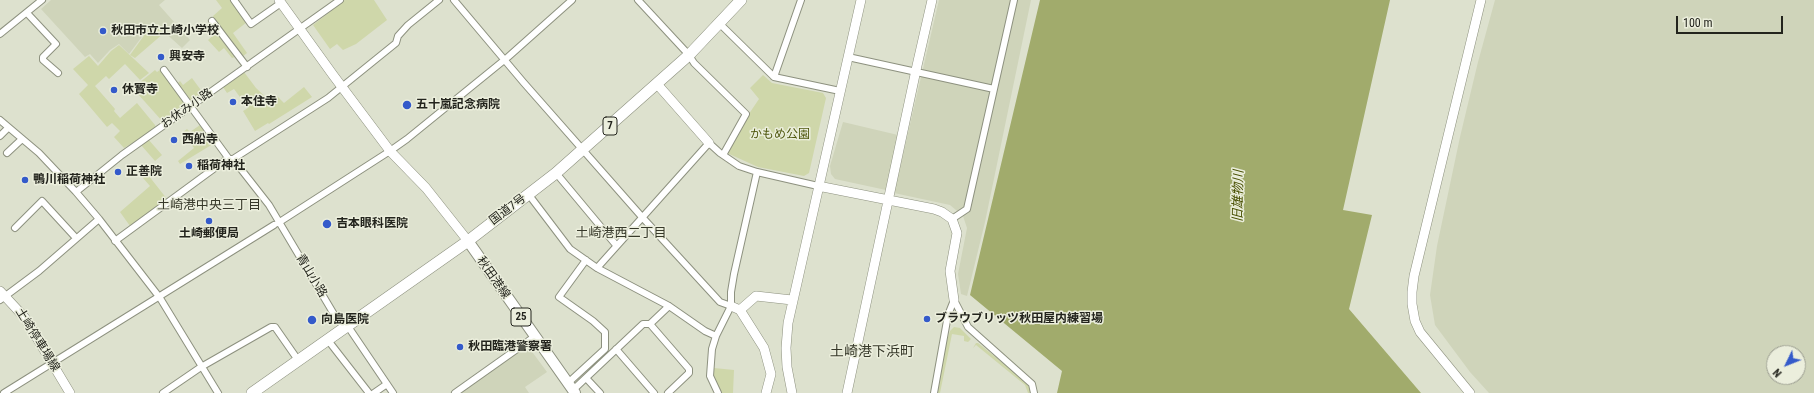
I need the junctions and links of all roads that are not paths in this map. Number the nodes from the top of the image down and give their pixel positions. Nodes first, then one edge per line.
1 (42, 0) edge
2 (234, 0) edge
3 (439, 0) edge
4 (454, 0) edge
5 (572, 0) edge
6 (638, 0) edge
7 (741, 0) edge
8 (800, 0) edge
9 (859, 0) edge
10 (932, 0) edge
11 (1014, 0) edge
12 (1481, 0) edge
13 (337, 1) edge
14 (33, 2) edge
15 (280, 2) edge
16 (27, 13) junction
17 (212, 21) dead end
18 (720, 24) junction
19 (300, 29) junction
20 (0, 34) edge
21 (689, 54) junction
22 (848, 57) junction
23 (505, 59) junction
24 (247, 67) junction
25 (164, 70) dead end
26 (916, 70) junction
27 (58, 73) dead end
28 (774, 77) junction
29 (657, 84) junction
30 (341, 86) junction
31 (994, 89) junction
32 (840, 91) junction
33 (191, 107) junction
34 (0, 120) edge
35 (8, 128) junction
36 (0, 136) edge
37 (22, 139) junction
38 (709, 143) junction
39 (584, 149) junction
40 (390, 151) junction
41 (7, 153) dead end
42 (723, 155) junction
43 (231, 159) junction
44 (757, 172) junction
45 (556, 173) junction
46 (818, 186) junction
47 (76, 192) junction
48 (529, 195) junction
49 (888, 199) junction
50 (642, 217) junction
51 (99, 219) junction
52 (952, 220) junction
53 (276, 224) junction
54 (16, 228) dead end
55 (76, 238) junction
56 (115, 241) junction
57 (468, 241) junction
58 (616, 245) junction
59 (586, 260) junction
60 (597, 268) junction
61 (2, 296) edge
62 (159, 296) junction
63 (792, 300) junction
64 (954, 300) junction
65 (669, 306) junction
66 (735, 308) junction
67 (650, 324) junction
68 (347, 325) junction
69 (716, 336) junction
70 (534, 337) junction
71 (327, 339) junction
72 (616, 349) junction
73 (298, 360) junction
74 (52, 363) junction
75 (201, 367) junction
76 (586, 378) junction
77 (387, 384) junction
78 (572, 389) edge
79 (4, 393) edge
80 (70, 393) edge
81 (163, 393) edge
82 (218, 393) edge
83 (252, 393) edge
84 (369, 393) edge
85 (374, 393) edge
86 (393, 393) edge
87 (455, 393) edge
88 (600, 393) edge
89 (654, 393) edge
90 (668, 393) edge
91 (718, 393) edge
92 (766, 393) edge
93 (792, 393) edge
94 (847, 393) edge
95 (934, 393) edge
96 (1034, 393) edge
97 (1470, 393) edge

1 - 14 street
2 - 15 street
3 - 30 street
4 - 23 street
5 - 23 street
6 - 21 street
7 - 18 highway, 国道7号 / 7
8 - 28 street
9 - 22 street
10 - 26 street
11 - 31 street
12 - 97 street
13 - 19 street, お休み小路
14 - 16 street
15 - 19 street
16 - 20 street
16 - 27 street
17 - 24 street
18 - 21 highway, 国道7号 / 7
18 - 28 street
19 - 24 street, お休み小路
19 - 30 street
21 - 29 highway, 国道7号 / 7
21 - 42 street
22 - 26 street
22 - 32 street
23 - 39 street
23 - 40 street
24 - 33 street, お休み小路
25 - 33 street, 青山小路
26 - 31 street
26 - 49 street
28 - 32 street
29 - 38 street
29 - 39 highway, 国道7号 / 7
30 - 40 street
30 - 43 street
31 - 52 street
32 - 46 street
33 - 43 street, 青山小路
33 - 47 street, お休み小路
34 - 35 street
35 - 36 street
35 - 37 street
37 - 41 street
37 - 47 street
38 - 42 street
38 - 50 street
39 - 45 highway, 国道7号 / 7
39 - 50 street
40 - 53 street
40 - 57 street
42 - 44 street
43 - 53 street, 青山小路
43 - 56 street
44 - 46 street
44 - 66 street
45 - 48 highway, 国道7号 / 7
45 - 58 street
46 - 49 street
46 - 63 street
47 - 51 street
48 - 57 highway, 国道7号 / 7
48 - 59 street
49 - 52 street
49 - 94 street
50 - 58 street
50 - 66 street
51 - 55 street
51 - 56 street
52 - 64 street
53 - 62 street
53 - 68 street, 青山小路
54 - 55 street
55 - 61 street
56 - 62 street
57 - 68 highway, 国道7号 / 7
57 - 70 main road, 秋田港線 / 25
58 - 60 street
59 - 60 street
59 - 78 street
60 - 65 street
61 - 74 street, 土崎停車場線
62 - 74 street
62 - 75 street
63 - 66 street
63 - 93 street
64 - 95 street
64 - 96 street
65 - 67 street
65 - 69 street
66 - 69 street
66 - 92 street
67 - 72 street
67 - 90 street
68 - 71 highway, 国道7号 / 7
68 - 77 street, 青山小路
69 - 91 street
70 - 78 main road, 秋田港線 / 25
70 - 87 street
71 - 73 highway, 国道7号 / 7
71 - 84 street
72 - 76 street
72 - 89 street
73 - 75 street
73 - 83 highway, 国道7号 / 7
74 - 79 street
74 - 80 street, 土崎停車場線
75 - 81 street
75 - 82 street
76 - 78 street
76 - 88 street
77 - 85 street
77 - 86 street, 青山小路

